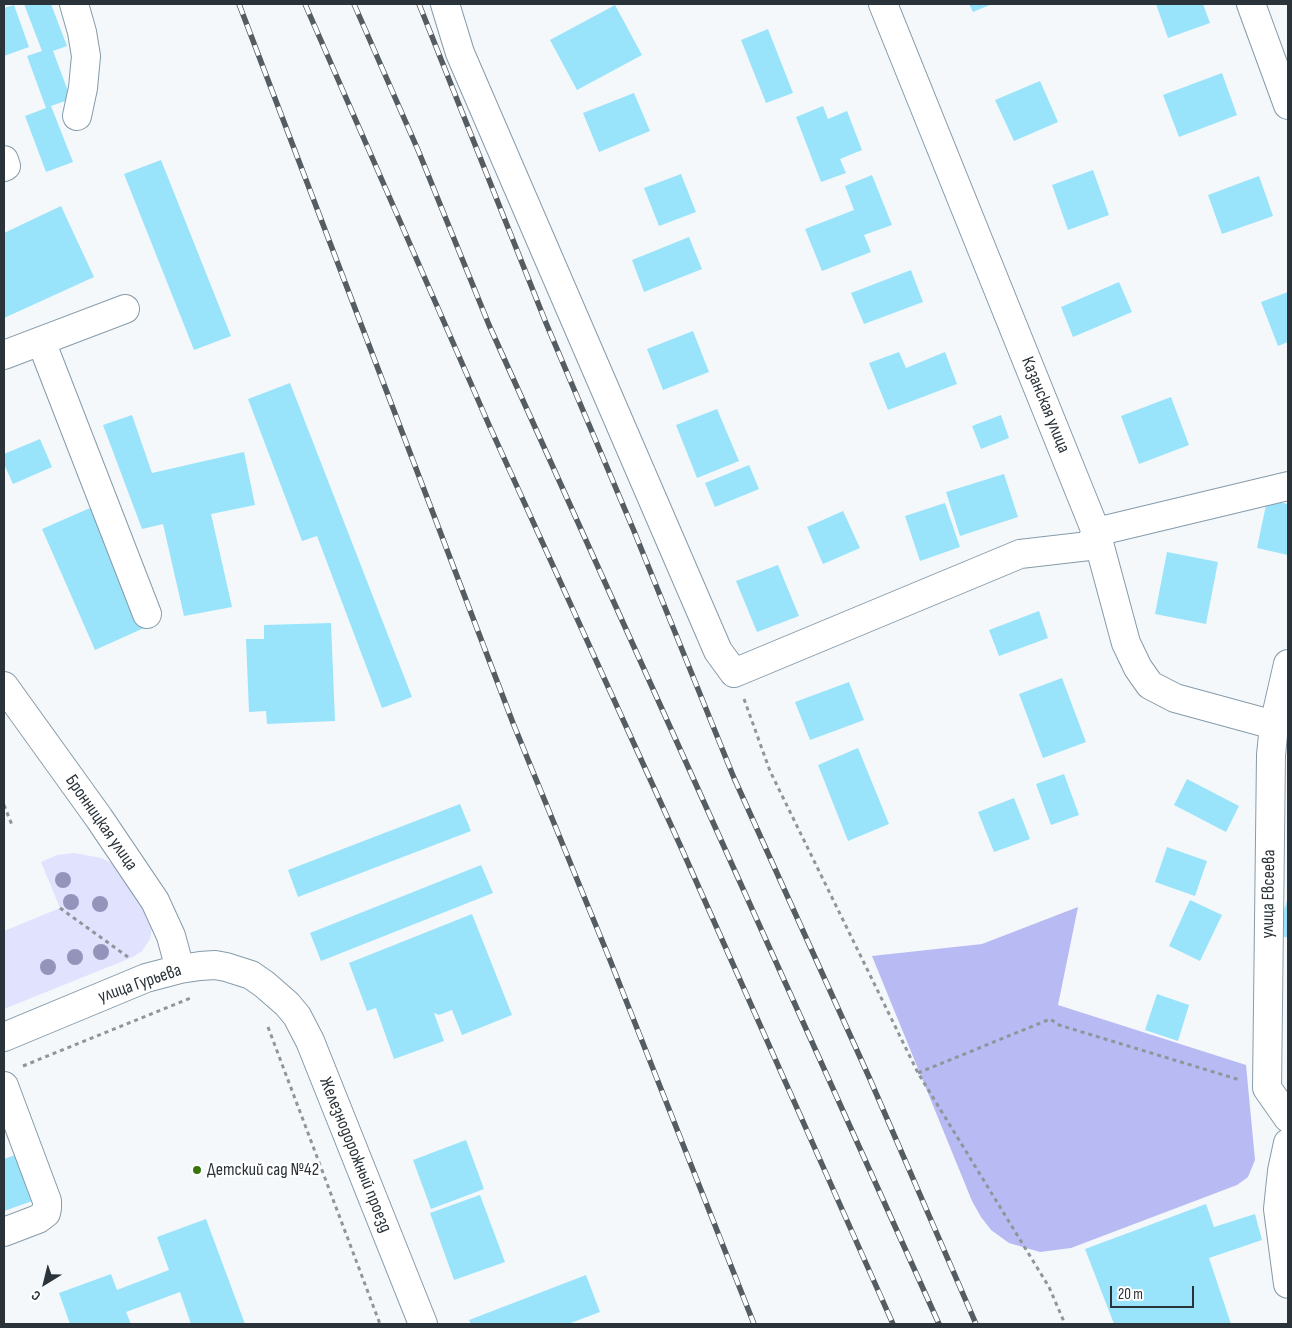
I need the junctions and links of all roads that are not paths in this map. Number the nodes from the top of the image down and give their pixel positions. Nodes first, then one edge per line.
1 (74, 4) edge
2 (445, 4) edge
3 (883, 4) edge
4 (1252, 4) edge
5 (1288, 105) edge
6 (77, 116) dead end
7 (4, 160) edge
8 (4, 167) edge
9 (125, 309) dead end
10 (41, 341) junction
11 (4, 355) edge
12 (1288, 486) edge
13 (1096, 532) junction
14 (147, 614) dead end
15 (1288, 664) edge
16 (4, 686) edge
17 (1274, 725) junction
18 (180, 969) junction
19 (276, 993) joint
20 (4, 1037) edge
21 (13, 1076) edge
22 (1288, 1118) edge
23 (1288, 1143) edge
24 (4, 1232) edge
25 (1288, 1284) edge
26 (423, 1324) edge

1 - 6 street
2 - 13 street
3 - 13 street, Казанская улица
4 - 5 street
7 - 8 street
9 - 10 street
10 - 11 street
10 - 14 street
12 - 13 street
13 - 17 street, Казанская улица
15 - 17 street, улица Евсеева
16 - 18 street, Бронницкая улица
17 - 22 street, улица Евсеева
18 - 19 street, улица Гурьева
18 - 20 street, улица Гурьева
19 - 26 street, Железнодорожный проезд
21 - 24 street
23 - 25 street

